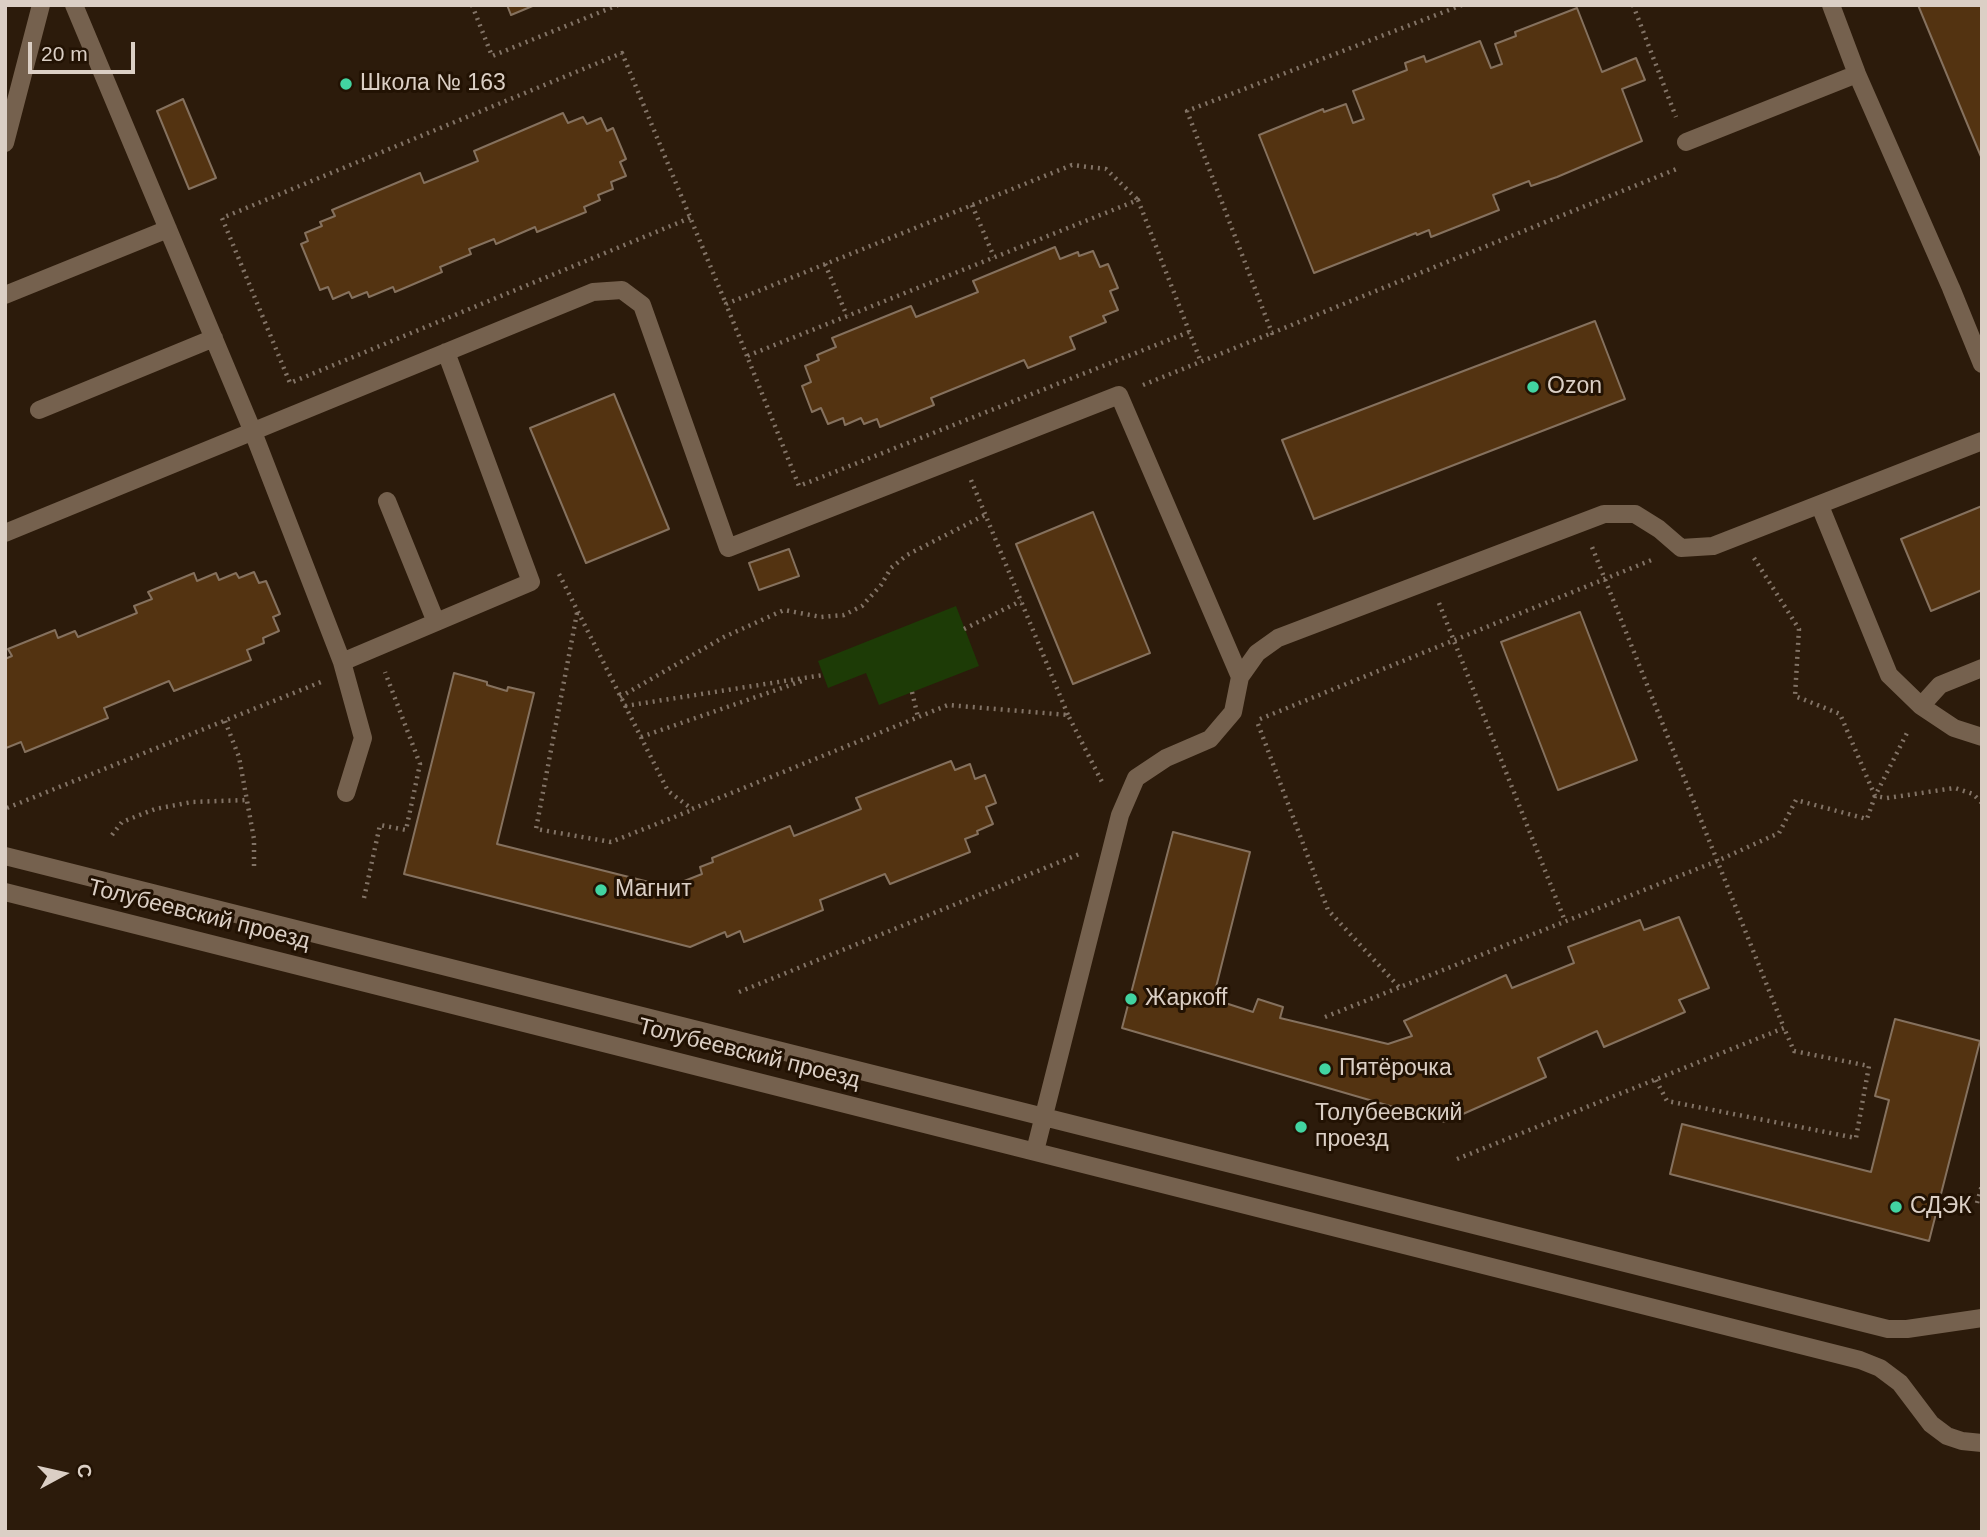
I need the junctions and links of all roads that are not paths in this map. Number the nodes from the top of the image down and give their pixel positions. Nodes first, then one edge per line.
1 (41, 5) edge
2 (74, 5) edge
3 (1831, 5) edge
4 (1857, 74) junction
5 (1686, 142) road end
6 (5, 143) edge
7 (168, 229) junction
8 (5, 295) edge
9 (214, 338) junction
10 (1977, 339) edge
11 (446, 352) junction
12 (1982, 364) edge
13 (38, 410) dead end
14 (253, 432) junction
15 (1982, 441) edge
16 (387, 500) dead end
17 (1819, 506) junction
18 (5, 533) edge
19 (436, 622) junction
20 (342, 662) junction
21 (1982, 668) edge
22 (1240, 677) junction
23 (1921, 706) junction
24 (1982, 737) edge
25 (346, 793) dead end
26 (5, 856) edge
27 (5, 892) edge
28 (1044, 1117) junction
29 (1035, 1152) junction
30 (1982, 1318) edge
31 (1982, 1443) edge

1 - 6 street
2 - 7 street
3 - 4 street
4 - 5 street
4 - 10 street
7 - 8 street
7 - 9 street
9 - 13 street
9 - 14 street
10 - 12 street
11 - 14 street
11 - 19 street
11 - 22 street
14 - 18 street
14 - 20 street
15 - 17 street
16 - 19 street
17 - 22 street
17 - 23 street
19 - 20 street
20 - 25 street
21 - 23 street
22 - 28 street
23 - 24 street
26 - 28 street, Толубеевский проезд
27 - 29 street, Толубеевский проезд
28 - 29 street
28 - 30 street, Толубеевский проезд
29 - 31 street, Толубеевский проезд

